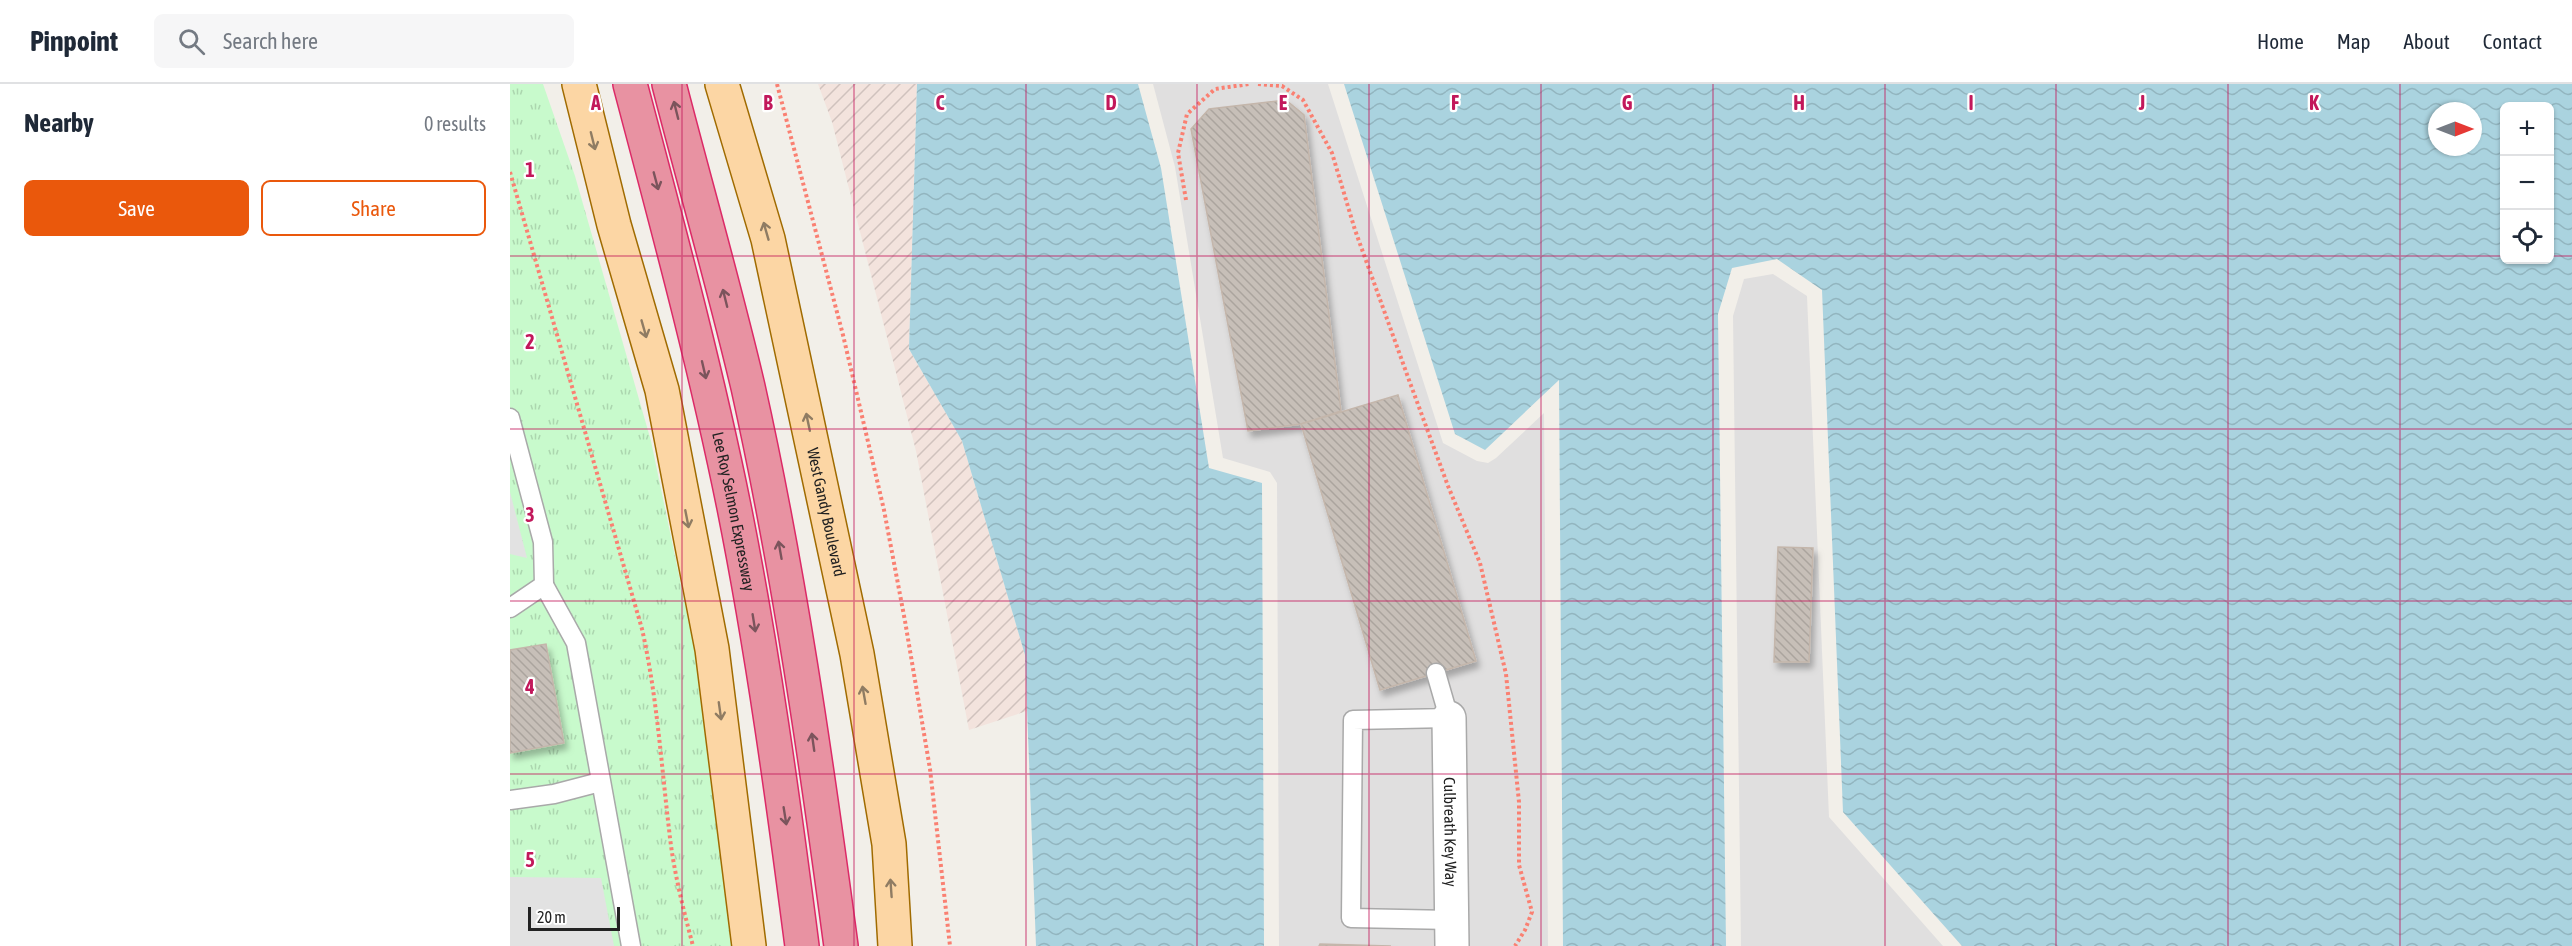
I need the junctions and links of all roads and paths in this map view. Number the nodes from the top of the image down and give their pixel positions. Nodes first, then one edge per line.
1 (579, 84) edge
2 (630, 84) edge
3 (669, 84) edge
4 (722, 84) edge
5 (777, 84) edge
6 (1249, 84) edge
7 (1258, 84) edge
8 (510, 172) edge
9 (1186, 200) dead end
10 (510, 418) edge
11 (544, 585) junction
12 (510, 608) edge
13 (1437, 673) dead end
14 (1449, 718) junction
15 (600, 782) junction
16 (510, 800) edge
17 (1452, 933) edge
18 (631, 946) edge
19 (693, 946) edge
20 (749, 946) edge
21 (802, 946) edge
22 (841, 946) edge
23 (895, 946) edge
24 (950, 946) edge
25 (1515, 946) edge

1 -> 20 main road
2 -> 21 highway, Lee Roy Selmon Expressway
22 -> 3 highway
23 -> 4 main road, West Gandy Boulevard
5 - 24 path
6 - 9 path
7 - 25 path
8 - 19 path
10 - 11 lane
11 - 12 lane
11 - 15 lane
13 - 14 lane
14 - 17 street, Culbreath Key Way
14 - 17 lane
15 - 16 lane
15 - 18 lane

